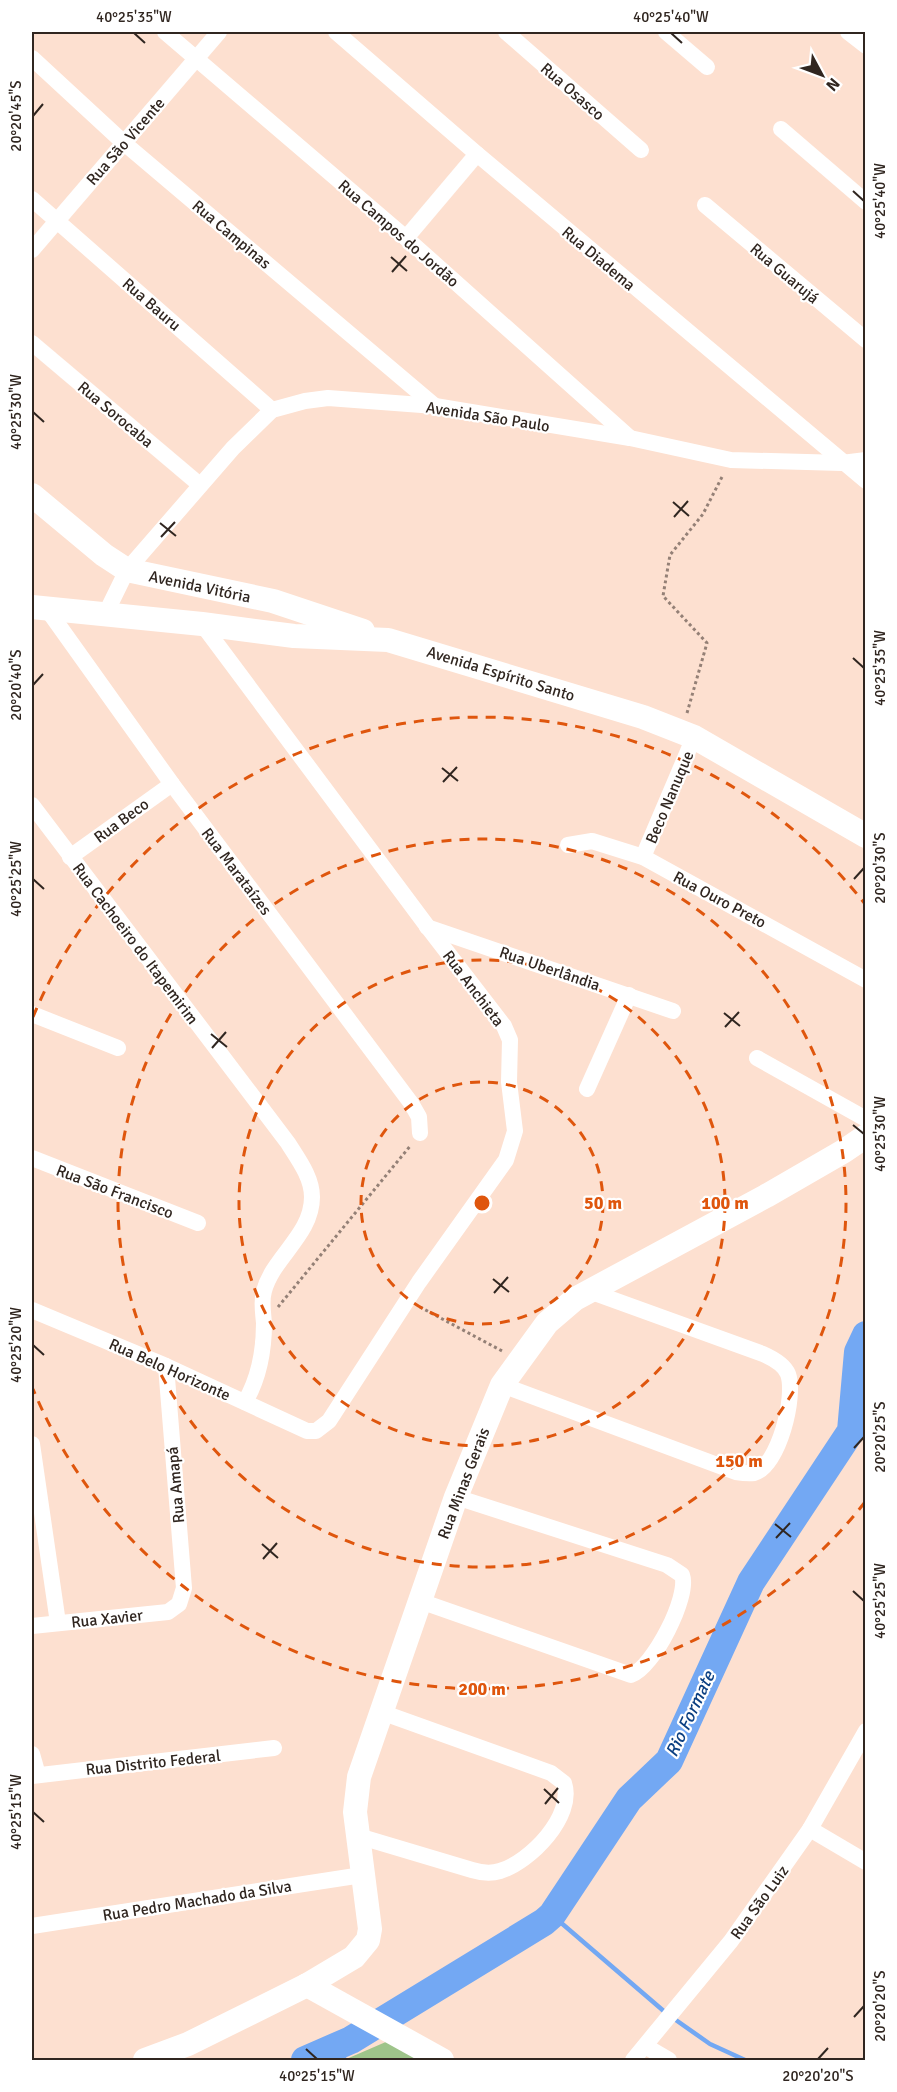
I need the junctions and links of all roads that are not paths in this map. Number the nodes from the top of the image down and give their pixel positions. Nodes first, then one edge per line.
1 (165, 32) edge
2 (219, 32) edge
3 (338, 32) edge
4 (506, 32) edge
5 (666, 32) edge
6 (848, 32) edge
7 (866, 46) edge
8 (32, 58) edge
9 (196, 58) junction
10 (707, 67) dead end
11 (781, 129) dead end
12 (124, 142) junction
13 (641, 150) dead end
14 (477, 154) junction
15 (32, 199) edge
16 (866, 202) edge
17 (705, 205) dead end
18 (57, 221) junction
19 (406, 238) junction
20 (32, 250) edge
21 (866, 340) edge
22 (32, 343) edge
23 (435, 406) junction
24 (272, 410) junction
25 (630, 438) junction
26 (866, 460) edge
27 (842, 463) junction
28 (866, 481) edge
29 (200, 485) junction
30 (32, 495) edge
31 (127, 570) junction
32 (39, 608) edge
33 (296, 608) junction
34 (105, 615) junction
35 (202, 624) junction
36 (294, 636) junction
37 (388, 640) junction
38 (688, 734) junction
39 (172, 784) junction
40 (32, 805) edge
41 (866, 836) edge
42 (568, 845) dead end
43 (70, 857) junction
44 (643, 857) junction
45 (426, 926) junction
46 (866, 980) edge
47 (629, 995) junction
48 (673, 1011) dead end
49 (32, 1014) edge
50 (118, 1048) dead end
51 (757, 1058) dead end
52 (587, 1089) dead end
53 (866, 1119) edge
54 (420, 1133) road end
55 (866, 1136) edge
56 (32, 1158) edge
57 (198, 1223) dead end
58 (589, 1291) junction
59 (32, 1310) edge
60 (166, 1366) junction
61 (502, 1385) junction
62 (245, 1402) junction
63 (307, 1431) joint
64 (32, 1444) edge
65 (456, 1497) junction
66 (420, 1601) junction
67 (179, 1604) joint
68 (58, 1623) junction
69 (32, 1626) edge
70 (381, 1712) junction
71 (866, 1731) edge
72 (274, 1748) dead end
73 (32, 1754) edge
74 (35, 1776) edge
75 (810, 1829) junction
76 (358, 1836) junction
77 (866, 1862) edge
78 (362, 1875) junction
79 (32, 1926) edge
80 (307, 1985) junction
81 (645, 2046) junction
82 (435, 2059) edge
83 (145, 2061) edge
84 (633, 2061) edge
85 (669, 2061) edge

1 - 9 street, Rua Campos do Jordão
2 - 9 street, Rua São Vicente
3 - 14 street, Rua Diadema
4 - 13 street, Rua Osasco
5 - 10 street
6 - 7 street
8 - 12 street, Rua Campinas
9 - 12 street, Rua São Vicente
9 - 19 street, Rua Campos do Jordão
11 - 16 street
12 - 18 street, Rua São Vicente
12 - 23 street, Rua Campinas
14 - 19 street
14 - 27 street, Rua Diadema
15 - 18 street, Rua Bauru
17 - 21 street, Rua Guarujá
18 - 20 street, Rua São Vicente
18 - 24 street, Rua Bauru
19 - 25 street, Rua Campos do Jordão
22 - 29 street, Rua Sorocaba
23 - 24 street, Avenida São Paulo
23 - 25 street, Avenida São Paulo
24 - 29 street
25 - 27 street, Avenida São Paulo
26 - 27 street, Avenida São Paulo
27 - 28 street, Rua Diadema
29 - 31 street
30 - 31 street, Avenida Vitória
31 - 33 street, Avenida Vitória
31 - 34 street
32 - 34 street, Avenida Espírito Santo
32 - 39 street, Rua Marataízes
33 - 36 street
33 - 37 street, Avenida Vitória
34 - 35 street, Avenida Espírito Santo
35 - 36 street, Avenida Espírito Santo
35 - 45 street, Rua Anchieta
36 - 37 street, Avenida Espírito Santo
37 - 38 street, Avenida Espírito Santo
38 - 41 street, Avenida Espírito Santo
38 - 44 street, Beco Nanuque
39 - 43 street, Rua Beco
39 - 54 street, Rua Marataízes
40 - 43 street, Rua Cachoeiro do Itapemirim
42 - 44 street, Rua Ouro Preto
43 - 62 street, Rua Cachoeiro do Itapemirim
44 - 46 street, Rua Ouro Preto
45 - 47 street, Rua Uberlândia
45 - 63 street, Rua Anchieta
47 - 48 street, Rua Uberlândia
47 - 52 street
49 - 50 street
51 - 53 street
55 - 58 street, Rua Minas Gerais
56 - 57 street, Rua São Francisco
58 - 61 street, Rua Minas Gerais
58 - 61 street
59 - 60 street, Rua Belo Horizonte
60 - 62 street, Rua Belo Horizonte
60 - 67 street, Rua Amapá
61 - 65 street, Rua Minas Gerais
62 - 63 street, Rua Belo Horizonte
64 - 68 street
65 - 66 street, Rua Minas Gerais
65 - 66 street
66 - 70 street, Rua Minas Gerais
67 - 68 street, Rua Xavier
68 - 69 street, Rua Xavier
70 - 76 street, Rua Minas Gerais
70 - 76 street
71 - 75 street, Rua São Luiz
72 - 74 street, Rua Distrito Federal
73 - 74 street
75 - 77 street
75 - 81 street, Rua São Luiz
76 - 78 street, Rua Minas Gerais
78 - 79 street, Rua Pedro Machado da Silva
78 - 80 street, Rua Minas Gerais
80 - 82 street
80 - 83 street, Rua Minas Gerais
81 - 84 street, Rua São Luiz
81 - 85 street

